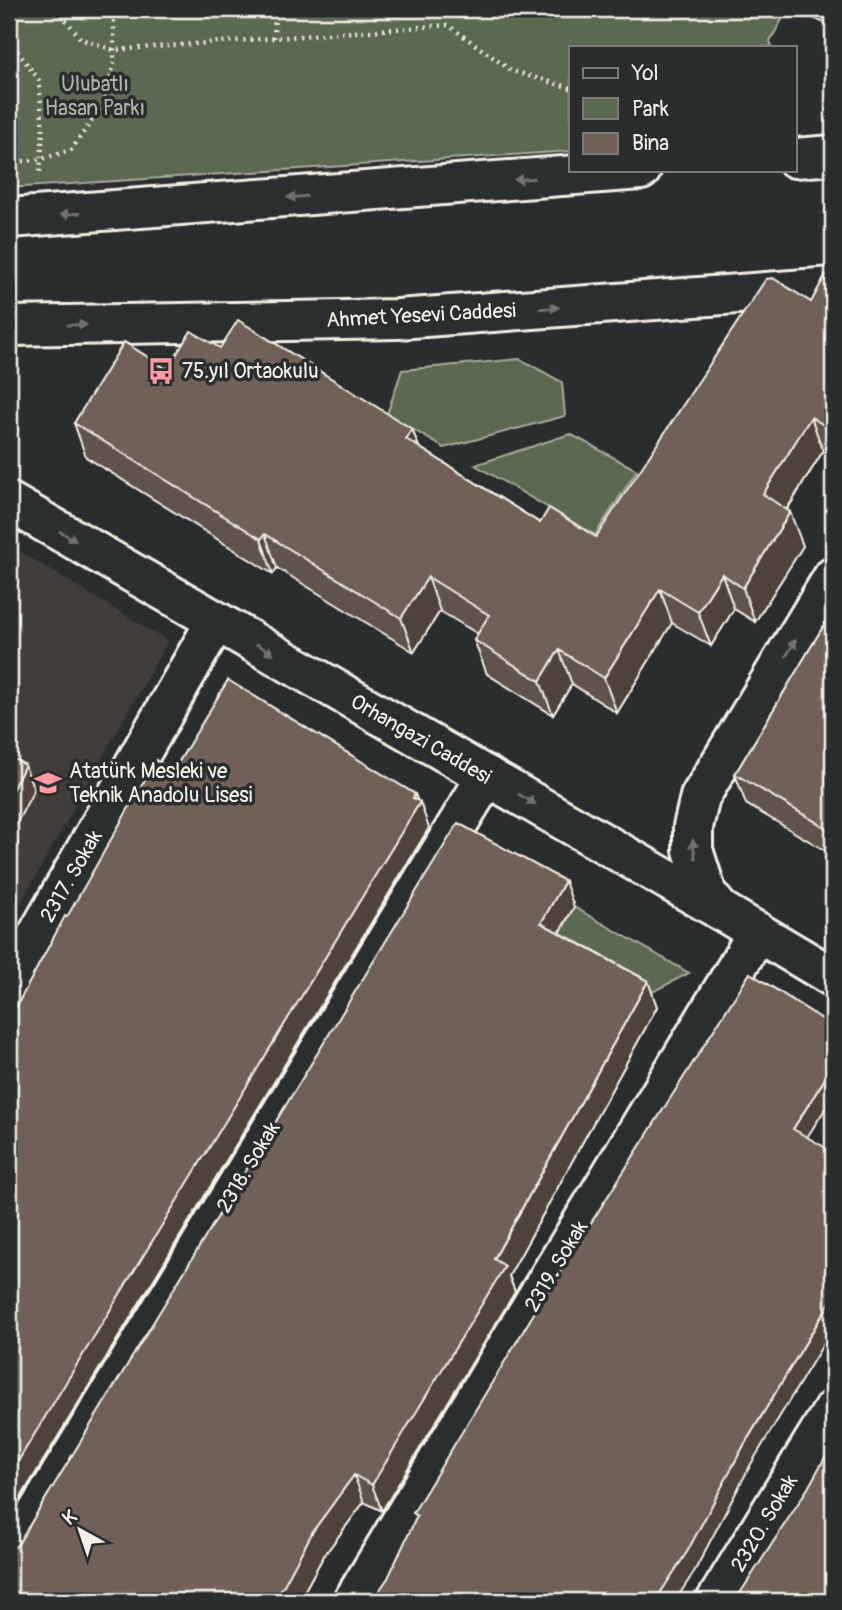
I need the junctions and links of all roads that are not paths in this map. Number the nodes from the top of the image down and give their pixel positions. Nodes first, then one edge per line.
1 (833, 155) edge
2 (796, 158) edge
3 (614, 172) edge
4 (23, 217) edge
5 (833, 287) edge
6 (9, 326) edge
7 (9, 502) edge
8 (833, 577) edge
9 (216, 621) junction
10 (487, 776) junction
11 (720, 910) junction
12 (758, 932) junction
13 (833, 977) edge
14 (9, 985) edge
15 (833, 1410) edge
16 (9, 1559) edge
17 (354, 1601) edge
18 (716, 1601) edge

1 - 2 main road
3 -> 4 main road
6 -> 5 main road, Ahmet Yesevi Caddesi
7 -> 9 main road, Orhangazi Caddesi
11 -> 8 main road
9 -> 10 main road, Orhangazi Caddesi
9 - 14 main road, 2317. Sokak
10 -> 11 main road, Orhangazi Caddesi
10 - 16 main road, 2318. Sokak
11 - 12 main road, Orhangazi Caddesi
12 - 13 main road, Orhangazi Caddesi
12 - 17 main road, 2319. Sokak
15 - 18 main road, 2320. Sokak

